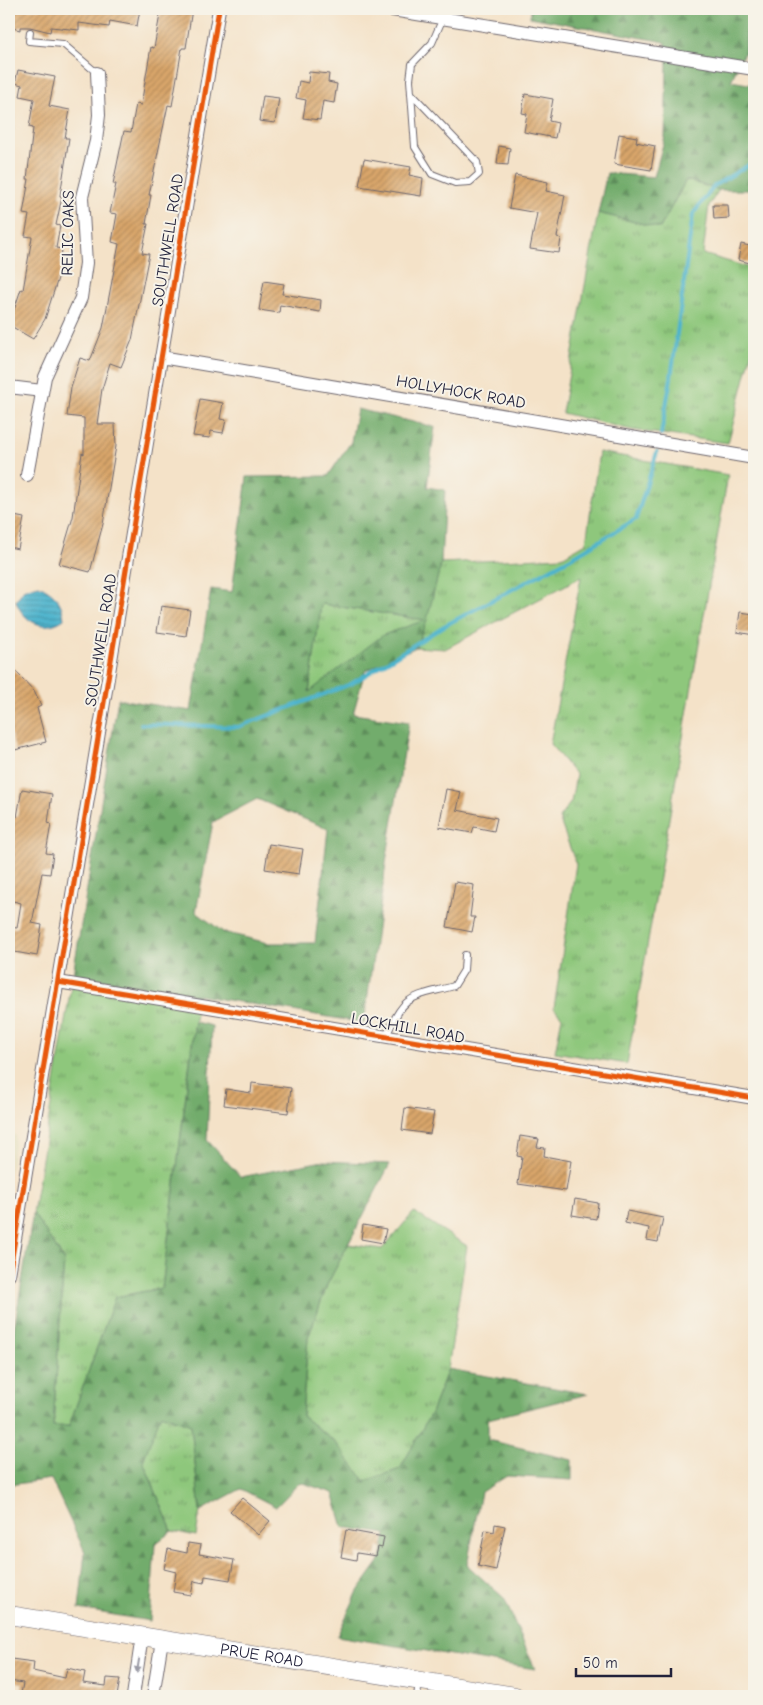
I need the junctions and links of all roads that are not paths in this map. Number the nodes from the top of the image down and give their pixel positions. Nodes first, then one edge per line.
1 (220, 9) edge
2 (386, 9) edge
3 (443, 18) junction
4 (30, 32) dead end
5 (754, 69) edge
6 (97, 73) joint
7 (411, 93) junction
8 (162, 357) junction
9 (9, 387) edge
10 (42, 391) junction
11 (754, 458) edge
12 (27, 475) dead end
13 (465, 955) dead end
14 (58, 982) junction
15 (386, 1037) junction
16 (754, 1098) edge
17 (9, 1275) edge
18 (9, 1615) edge
19 (142, 1636) junction
20 (162, 1640) junction
21 (418, 1689) edge
22 (133, 1696) edge
23 (153, 1696) edge
24 (515, 1696) edge

1 - 8 street, SOUTHWELL ROAD
2 - 3 street
3 - 5 street
3 - 7 lane
4 - 6 lane
6 - 10 street, RELIC OAKS
7 - 7 lane
8 - 11 street, HOLLYHOCK ROAD
8 - 14 street, SOUTHWELL ROAD
9 - 10 street
10 - 12 street, RELIC OAKS
13 - 15 lane
14 - 15 street, LOCKHILL ROAD
14 - 17 street, SOUTHWELL ROAD
15 - 16 street, LOCKHILL ROAD
18 - 19 main road, PRUE ROAD
19 - 20 main road, PRUE ROAD
19 -> 22 street
20 - 21 main road, PRUE ROAD
20 - 23 street
21 - 24 main road, PRUE ROAD

